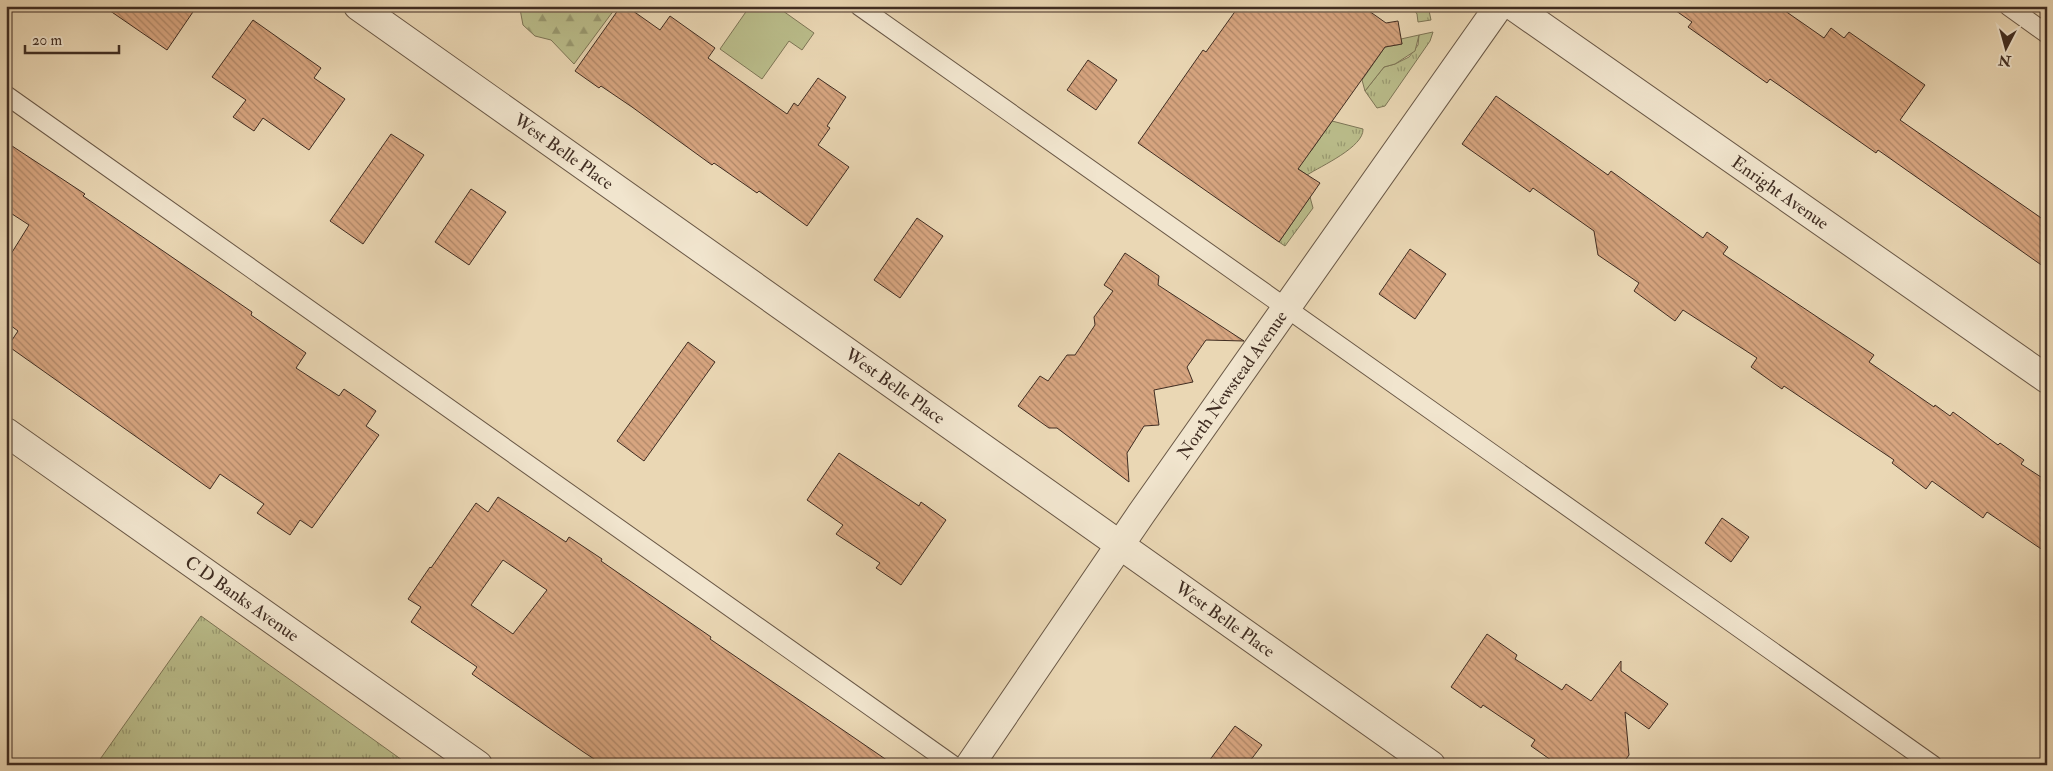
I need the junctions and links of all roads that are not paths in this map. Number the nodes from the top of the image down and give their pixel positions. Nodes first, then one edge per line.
1 (358, 6) edge
2 (859, 6) edge
3 (1499, 6) edge
4 (1514, 6) edge
5 (2008, 6) edge
6 (2047, 34) edge
7 (6, 95) edge
8 (1286, 308) junction
9 (2047, 379) edge
10 (6, 432) edge
11 (1119, 545) junction
12 (478, 765) edge
13 (953, 765) edge
14 (970, 765) edge
15 (1431, 765) edge
16 (1933, 765) edge

1 - 11 street, West Belle Place
2 - 8 lane
3 - 8 street, North Newstead Avenue
4 - 9 street, Enright Avenue
5 - 6 lane
7 - 13 lane
8 - 11 street, North Newstead Avenue
8 - 16 lane
10 - 12 street, C D Banks Avenue
11 - 14 street, North Newstead Avenue
11 - 15 street, West Belle Place

